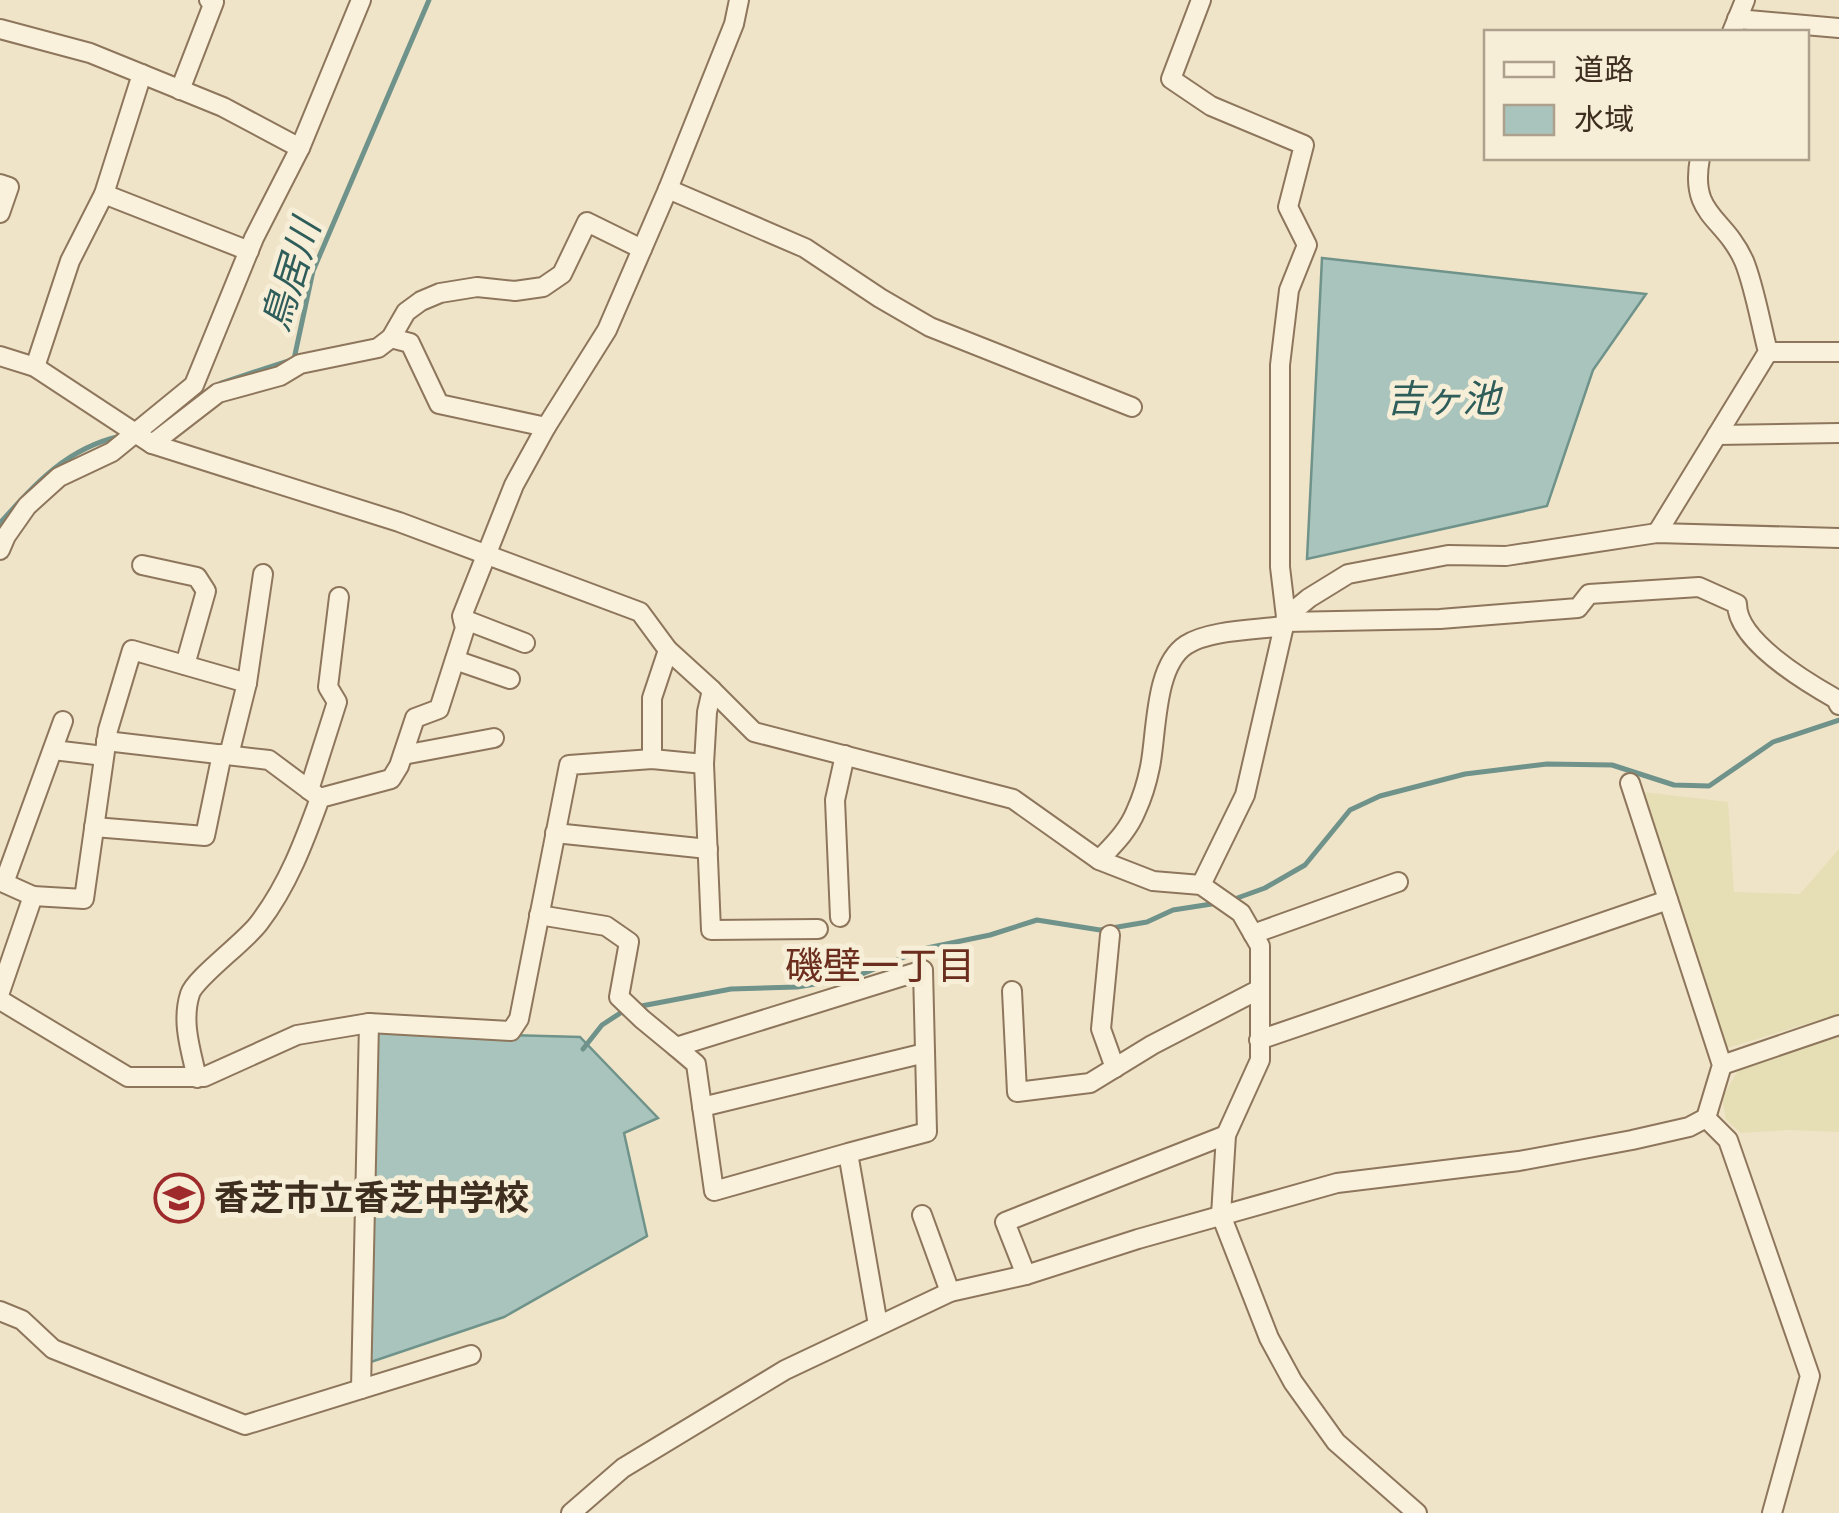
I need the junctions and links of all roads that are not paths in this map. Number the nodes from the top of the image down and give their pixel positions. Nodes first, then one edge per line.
1 (208, 0) edge
2 (361, 0) edge
3 (739, 0) edge
4 (1201, 0) edge
5 (1745, 0) edge
6 (1735, 26) edge
7 (1839, 28) edge
8 (0, 29) edge
9 (142, 74) junction
10 (180, 90) junction
11 (300, 148) junction
12 (1700, 160) edge
13 (0, 184) edge
14 (668, 189) junction
15 (104, 194) junction
16 (0, 213) edge
17 (642, 249) junction
18 (249, 251) junction
19 (391, 338) junction
20 (1768, 352) junction
21 (1839, 352) edge
22 (0, 356) edge
23 (35, 367) junction
24 (1132, 407) dead end
25 (546, 427) junction
26 (134, 432) junction
27 (1839, 433) edge
28 (1717, 435) junction
29 (152, 444) junction
30 (1657, 533) junction
31 (1839, 538) edge
32 (0, 550) edge
33 (484, 555) junction
34 (142, 565) dead end
35 (263, 574) dead end
36 (339, 597) dead end
37 (463, 619) junction
38 (1285, 622) junction
39 (524, 643) dead end
40 (668, 650) junction
41 (454, 660) junction
42 (184, 665) junction
43 (510, 679) dead end
44 (247, 683) junction
45 (712, 690) junction
46 (1838, 700) edge
47 (63, 721) dead end
48 (494, 738) dead end
49 (105, 748) junction
50 (52, 750) junction
51 (225, 754) junction
52 (845, 754) junction
53 (403, 755) junction
54 (652, 759) junction
55 (704, 764) junction
56 (1630, 783) dead end
57 (314, 794) junction
58 (94, 827) junction
59 (556, 832) junction
60 (708, 849) junction
61 (1099, 860) junction
62 (1398, 882) dead end
63 (1201, 886) junction
64 (33, 896) junction
65 (1668, 900) junction
66 (540, 915) junction
67 (840, 917) dead end
68 (818, 929) dead end
69 (1110, 934) dead end
70 (1253, 934) junction
71 (1258, 990) junction
72 (1012, 991) dead end
73 (0, 992) edge
74 (0, 1000) edge
75 (369, 1023) junction
76 (1839, 1024) edge
77 (1259, 1040) junction
78 (676, 1046) junction
79 (925, 1054) junction
80 (1722, 1065) junction
81 (1115, 1068) junction
82 (197, 1078) junction
83 (702, 1107) junction
84 (1706, 1118) junction
85 (1226, 1134) junction
86 (848, 1153) junction
87 (1221, 1215) junction
88 (922, 1216) dead end
89 (1026, 1275) junction
90 (950, 1292) junction
91 (0, 1312) edge
92 (878, 1325) junction
93 (470, 1356) dead end
94 (361, 1389) junction
95 (571, 1513) edge
96 (1418, 1513) edge
97 (1772, 1513) edge

1 - 10 street
2 - 11 street
3 - 14 street
4 - 38 street
5 - 6 street
6 - 7 street
8 - 9 street
9 - 10 street
9 - 15 street
10 - 11 street
11 - 18 street
12 - 20 street
13 - 16 street
14 - 17 street
14 - 24 street
15 - 18 street
15 - 23 street
17 - 19 street
17 - 25 street
18 - 26 street
19 - 25 street
19 - 29 street
20 - 21 street
20 - 28 street
22 - 23 street
23 - 26 street
25 - 33 street
26 - 29 street
26 - 32 street
27 - 28 street
28 - 30 street
29 - 33 street
30 - 31 street
30 - 38 street
33 - 37 street
33 - 40 street
34 - 42 street
35 - 44 street
36 - 57 street
37 - 39 street
37 - 41 street
38 - 46 street
38 - 61 street
38 - 63 street
40 - 45 street
40 - 54 street
41 - 43 street
41 - 53 street
42 - 44 street
42 - 49 street
44 - 51 street
45 - 52 street
45 - 55 street
47 - 50 street
48 - 53 street
49 - 50 street
49 - 51 street
49 - 58 street
50 - 64 street
51 - 57 street
51 - 58 street
52 - 61 street
52 - 67 street
53 - 57 street
54 - 55 street
54 - 59 street
55 - 60 street
56 - 65 street
57 - 82 street
58 - 64 street
59 - 60 street
59 - 66 street
60 - 68 street
61 - 63 street
62 - 70 street
63 - 70 street
64 - 73 street
65 - 77 street
65 - 80 street
66 - 75 street
66 - 78 street
69 - 81 street
70 - 71 street
71 - 77 street
71 - 81 street
72 - 81 street
74 - 82 street
75 - 82 street
75 - 94 street
76 - 80 street
77 - 85 street
78 - 79 street
78 - 83 street
79 - 83 street
79 - 86 street
80 - 84 street
83 - 86 street
84 - 87 street
84 - 97 street
85 - 87 street
85 - 89 street
86 - 92 street
87 - 89 street
87 - 96 street
88 - 90 street
89 - 90 street
90 - 92 street
91 - 94 street
92 - 95 street
93 - 94 street

